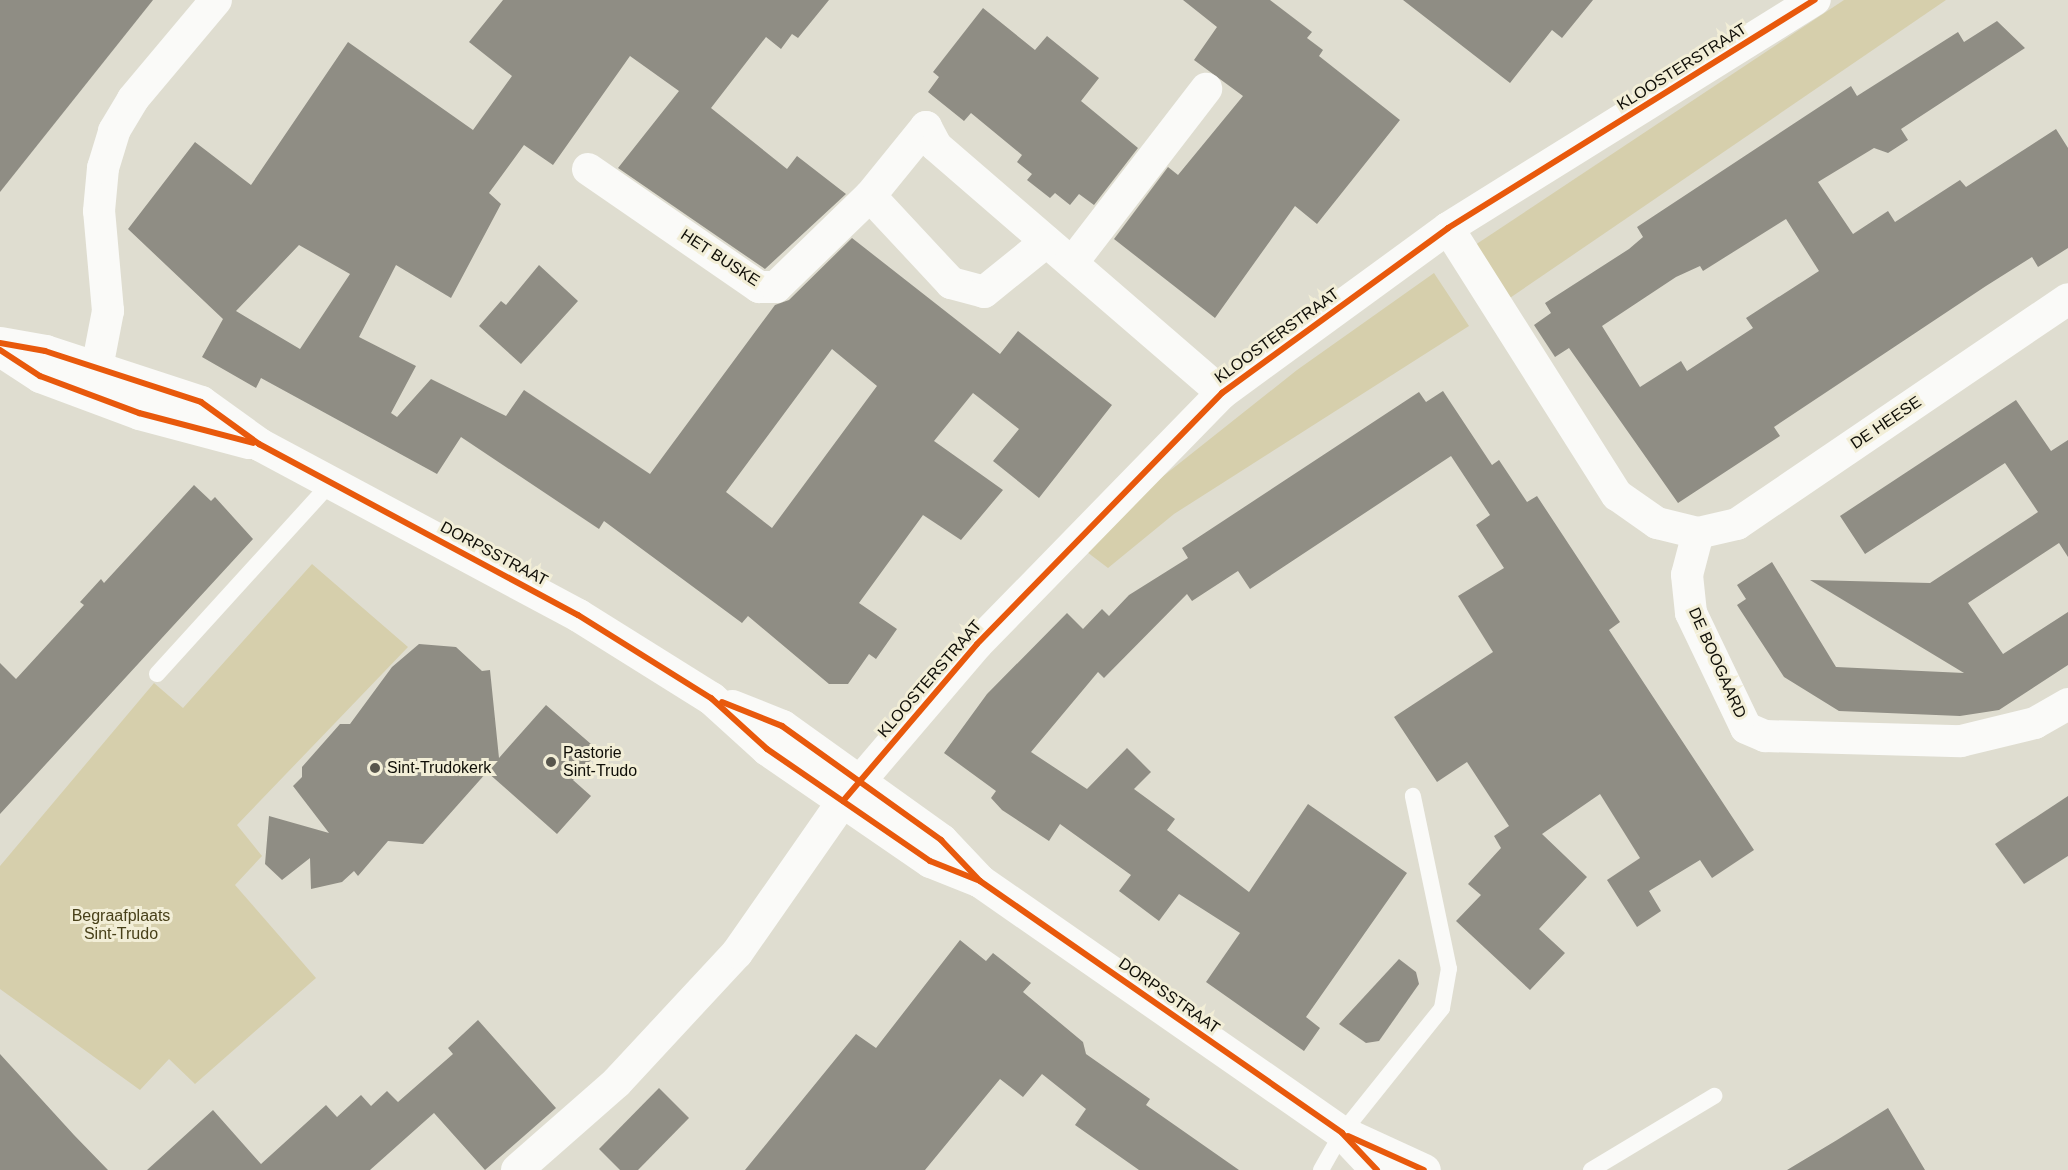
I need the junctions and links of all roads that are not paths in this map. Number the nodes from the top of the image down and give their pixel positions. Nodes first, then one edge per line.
1 (216, 0) edge
2 (1815, 0) edge
3 (1206, 89) dead end
4 (588, 169) dead end
5 (870, 196) junction
6 (1448, 228) junction
7 (1046, 242) junction
8 (1072, 262) junction
9 (2068, 298) edge
10 (0, 343) edge
11 (0, 350) edge
12 (95, 381) junction
13 (1222, 393) junction
14 (332, 483) junction
15 (1698, 533) junction
16 (157, 674) dead end
17 (2068, 704) edge
18 (851, 791) junction
19 (1413, 796) dead end
20 (1714, 1096) dead end
21 (1342, 1133) junction
22 (517, 1170) edge
23 (1321, 1170) edge
24 (1377, 1170) edge
25 (1424, 1170) edge
26 (1591, 1170) edge

1 - 12 street
2 - 6 street, KLOOSTERSTRAAT
3 - 8 street
4 - 5 street, HET BUSKE
5 - 7 street
5 - 7 street, HET BUSKE
6 - 13 street, KLOOSTERSTRAAT
6 - 15 street
7 - 8 street, HET BUSKE
8 - 13 street, HET BUSKE
9 - 15 street, DE HEESE
10 - 12 street, DORPSSTRAAT
11 - 12 street, DORPSSTRAAT
12 - 14 street, DORPSSTRAAT
13 - 18 street, KLOOSTERSTRAAT
14 - 16 lane
14 - 18 street, DORPSSTRAAT
15 - 17 street, DE BOOGAARD
18 - 21 street, DORPSSTRAAT
18 - 22 street, KLOOSTERSTRAAT
19 - 21 lane
20 - 26 lane
21 - 23 lane
21 - 24 street, DORPSSTRAAT
21 - 25 street, DORPSSTRAAT

